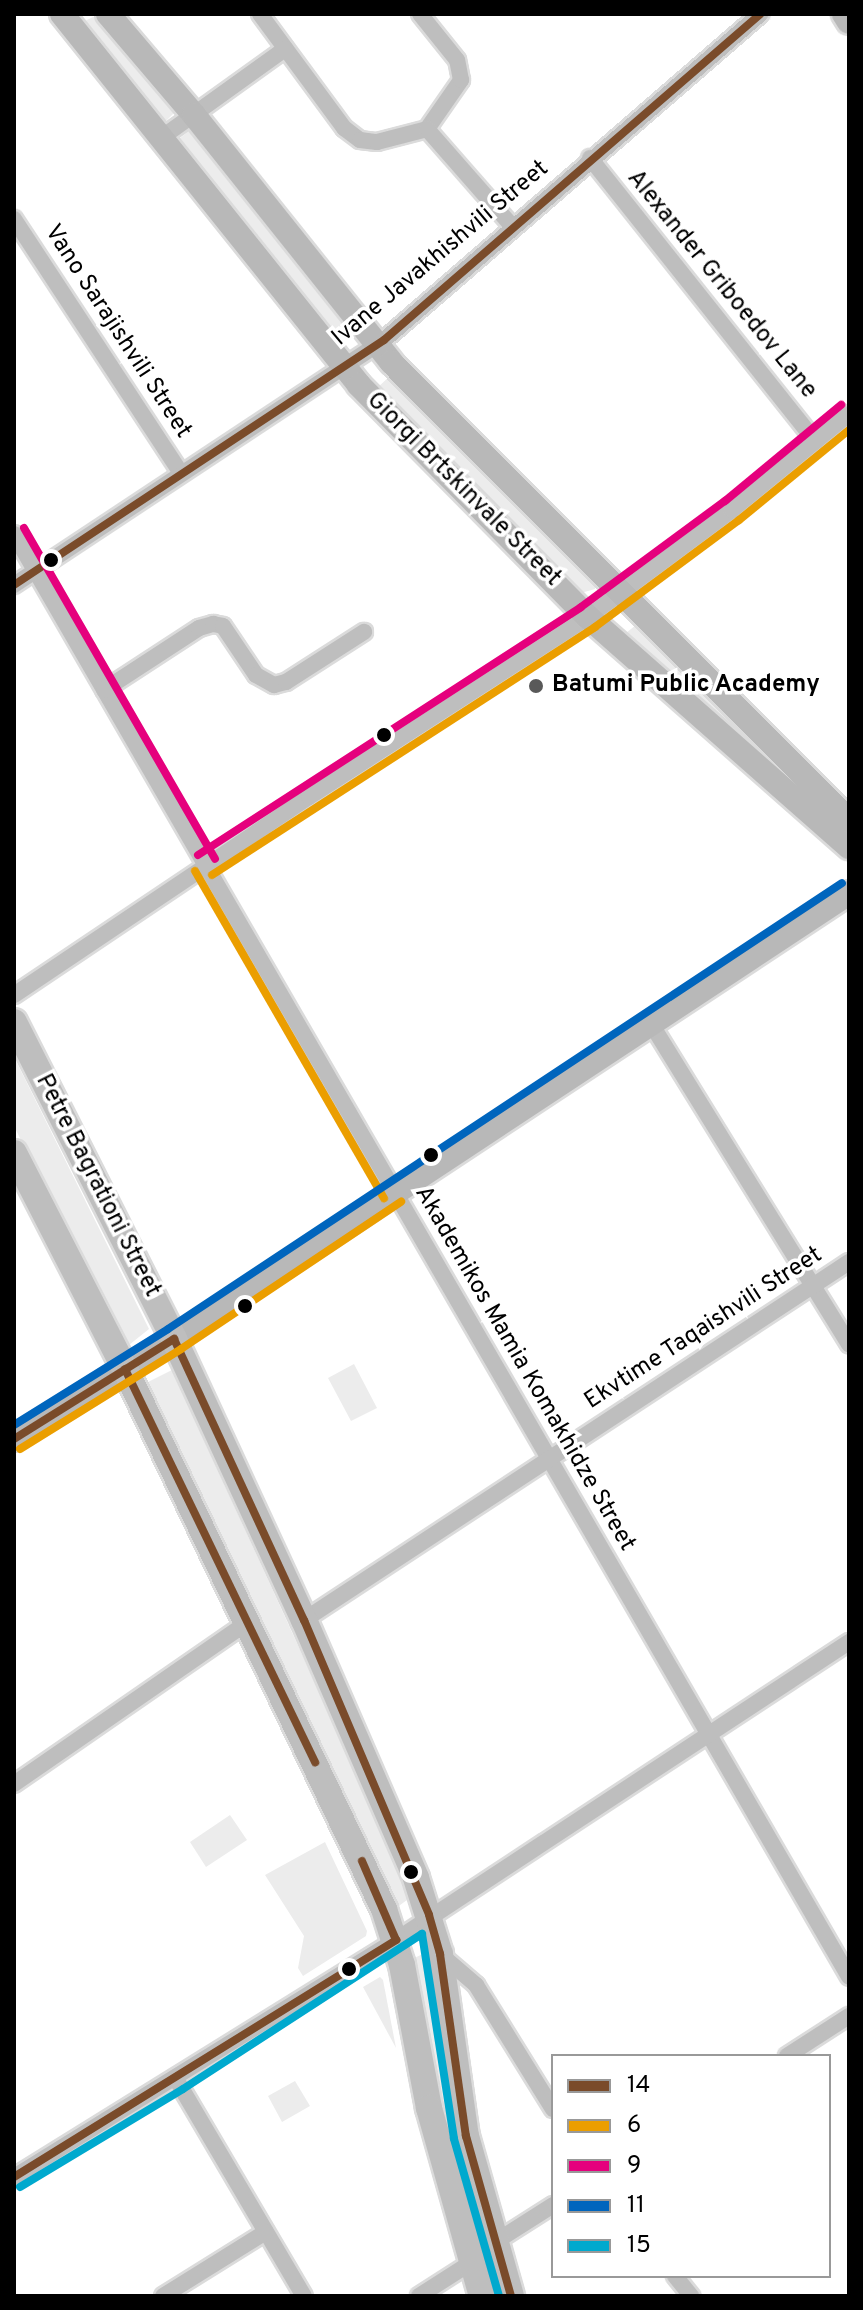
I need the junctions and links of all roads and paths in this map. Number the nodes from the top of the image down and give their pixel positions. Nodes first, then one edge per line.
1 (108, 14) edge
2 (260, 14) edge
3 (420, 14) edge
4 (760, 14) edge
5 (844, 14) edge
6 (69, 16) edge
7 (849, 22) edge
8 (285, 49) junction
9 (194, 115) junction
10 (427, 129) junction
11 (161, 138) junction
12 (590, 158) junction
13 (14, 219) edge
14 (512, 226) junction
15 (377, 345) junction
16 (345, 367) junction
17 (849, 414) edge
18 (815, 441) junction
19 (180, 472) junction
20 (14, 534) edge
21 (35, 571) junction
22 (14, 585) edge
23 (622, 592) junction
24 (588, 617) junction
25 (364, 632) dead end
26 (104, 690) junction
27 (849, 821) edge
28 (849, 847) edge
29 (205, 865) junction
30 (849, 893) edge
31 (14, 995) edge
32 (14, 1022) edge
33 (650, 1022) junction
34 (14, 1153) edge
35 (394, 1192) junction
36 (849, 1262) edge
37 (814, 1285) junction
38 (174, 1339) junction
39 (849, 1344) edge
40 (125, 1369) junction
41 (14, 1439) edge
42 (549, 1459) junction
43 (304, 1620) junction
44 (248, 1622) junction
45 (849, 1642) edge
46 (708, 1734) junction
47 (14, 1784) edge
48 (429, 1915) junction
49 (396, 1940) junction
50 (440, 1954) junction
51 (849, 1977) edge
52 (849, 2016) edge
53 (790, 2054) edge
54 (176, 2079) junction
55 (551, 2106) edge
56 (14, 2177) edge
57 (551, 2206) edge
58 (266, 2232) junction
59 (495, 2242) junction
60 (472, 2262) junction
61 (677, 2278) edge
62 (163, 2296) edge
63 (304, 2296) edge
64 (419, 2296) edge
65 (482, 2296) edge
66 (511, 2296) edge
67 (691, 2296) edge

1 - 9 street, Giorgi Brtskinvale Street
2 - 8 street
3 - 10 street
4 - 12 street, Ivane Javakhishvili Street
5 - 7 street
6 - 11 street, Giorgi Brtskinvale Street
8 - 9 street
8 - 10 street
9 - 11 street
9 - 15 street, Giorgi Brtskinvale Street
10 - 14 street
11 - 16 street, Giorgi Brtskinvale Street
12 - 14 street, Ivane Javakhishvili Street
12 - 18 street, Alexander Griboedov Lane
13 - 19 street, Vano Sarajishvili Street
14 - 15 street, Ivane Javakhishvili Street
15 - 16 street, Ivane Javakhishvili Street
15 - 23 street, Giorgi Brtskinvale Street
16 - 19 street, Ivane Javakhishvili Street
16 - 24 street, Giorgi Brtskinvale Street
17 - 18 street
18 - 23 street
19 - 21 street, Ivane Javakhishvili Street
20 - 21 street, Akademikos Mamia Komakhidze Street
21 - 22 street, Ivane Javakhishvili Street
21 - 26 street, Akademikos Mamia Komakhidze Street
23 - 24 street
23 - 27 street, Giorgi Brtskinvale Street
24 - 28 street, Giorgi Brtskinvale Street
24 - 29 street
25 - 26 street
26 - 29 street, Akademikos Mamia Komakhidze Street
29 - 31 street
29 - 35 street, Akademikos Mamia Komakhidze Street
30 - 33 street
32 - 38 main road, Petre Bagrationi Street
33 - 35 street
33 - 37 street
34 - 40 main road
35 - 38 street
35 - 42 street, Akademikos Mamia Komakhidze Street
36 - 37 street, Ekvtime Taqaishvili Street
37 - 39 street
37 - 42 street, Ekvtime Taqaishvili Street
38 - 40 street
38 - 43 main road, Petre Bagrationi Street
40 - 41 street
40 - 44 main road
42 - 43 street, Ekvtime Taqaishvili Street
42 - 46 street, Akademikos Mamia Komakhidze Street
43 - 48 main road, Petre Bagrationi Street
44 - 47 street
44 - 49 main road
45 - 46 street
46 - 48 street
46 - 51 street, Akademikos Mamia Komakhidze Street
48 - 49 street
48 - 50 main road, Petre Bagrationi Street
49 - 54 street
49 - 60 main road
50 - 55 street
50 - 59 main road, Petre Bagrationi Street
52 - 53 street
54 - 56 street
54 - 58 street
57 - 59 street
58 - 62 street
58 - 63 street
59 - 66 main road, Petre Bagrationi Street
60 - 64 street
60 - 65 main road
61 - 67 street

